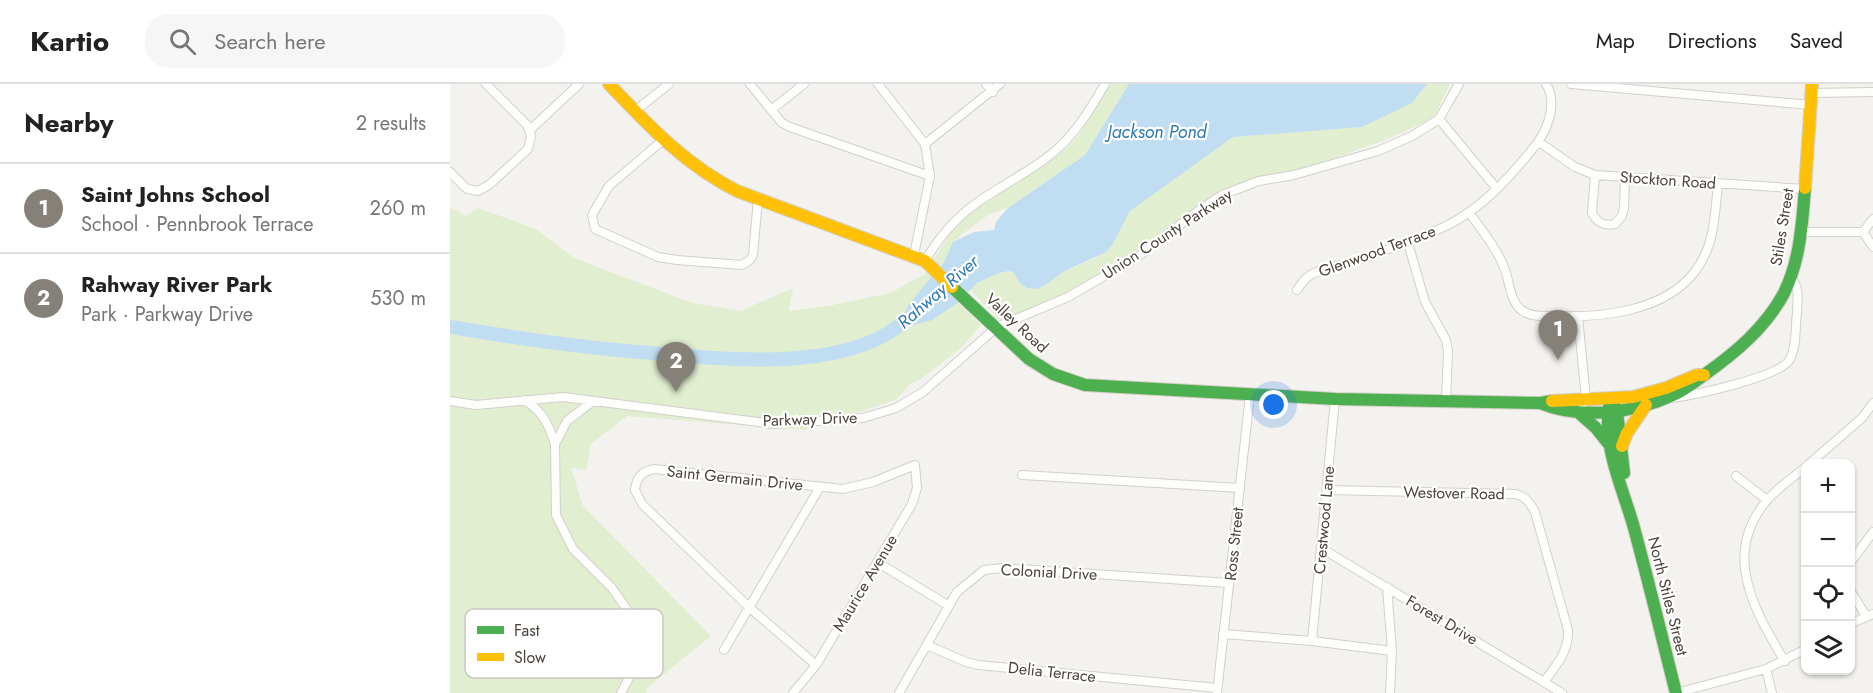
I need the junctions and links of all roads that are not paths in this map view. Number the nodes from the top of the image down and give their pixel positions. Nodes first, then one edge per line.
1 (486, 84) edge
2 (579, 84) edge
3 (609, 84) edge
4 (669, 84) edge
5 (750, 84) edge
6 (804, 84) edge
7 (878, 84) edge
8 (986, 84) edge
9 (1000, 84) edge
10 (1106, 84) edge
11 (1459, 84) edge
12 (1559, 84) edge
13 (1571, 84) edge
14 (1547, 85) edge
15 (1640, 87) edge
16 (993, 92) junction
17 (1873, 93) edge
18 (1812, 94) edge
19 (771, 110) junction
20 (635, 111) junction
21 (1439, 119) junction
22 (530, 130) junction
23 (663, 140) junction
24 (1539, 142) junction
25 (925, 144) junction
26 (450, 172) edge
27 (1595, 175) junction
28 (930, 176) junction
29 (1625, 177) junction
30 (1718, 183) junction
31 (1497, 189) junction
32 (1805, 189) junction
33 (758, 199) junction
34 (1469, 212) junction
35 (1873, 219) edge
36 (1801, 231) junction
37 (1863, 232) junction
38 (1408, 243) junction
39 (1873, 247) edge
40 (924, 261) junction
41 (1790, 278) junction
42 (1297, 290) dead end
43 (1578, 317) junction
44 (997, 327) junction
45 (1704, 375) junction
46 (1250, 395) junction
47 (1335, 399) junction
48 (1586, 399) junction
49 (1611, 399) junction
50 (1663, 399) junction
51 (524, 400) junction
52 (1446, 400) junction
53 (450, 401) edge
54 (593, 401) junction
55 (1540, 403) junction
56 (1873, 403) edge
57 (1646, 405) junction
58 (1612, 411) junction
59 (1578, 412) junction
60 (555, 444) junction
61 (1616, 448) junction
62 (1815, 459) edge
63 (915, 465) joint
64 (1801, 471) edge
65 (1022, 475) dead end
66 (1736, 476) dead end
67 (820, 487) junction
68 (1240, 488) junction
69 (1327, 490) junction
70 (1767, 500) junction
71 (1873, 532) edge
72 (1321, 548) junction
73 (1855, 557) edge
74 (878, 562) junction
75 (1229, 583) junction
76 (1387, 587) junction
77 (1855, 596) edge
78 (949, 606) junction
79 (750, 608) junction
80 (627, 609) edge
81 (1869, 615) edge
82 (1855, 622) edge
83 (1223, 634) junction
84 (1312, 641) junction
85 (927, 645) junction
86 (724, 650) dead end
87 (1392, 651) junction
88 (1801, 653) edge
89 (1785, 661) junction
90 (816, 665) junction
91 (1766, 669) junction
92 (629, 678) edge
93 (1544, 682) junction
94 (1217, 691) edge
95 (621, 693) edge
96 (793, 693) edge
97 (899, 693) edge
98 (1390, 693) edge
99 (1562, 693) edge
100 (1676, 693) edge
101 (1772, 693) edge

1 - 22 street
2 - 22 street
3 - 20 street, Valley Road
4 - 20 street
5 - 19 street
6 - 19 street
7 - 25 street
8 - 16 street
9 - 16 street
10 - 40 street
11 - 21 street, Union County Parkway
12 - 14 street
13 - 15 street
14 - 24 street
15 - 18 street
16 - 25 street
17 - 18 street
18 - 32 street, Stiles Street
19 - 28 street
20 - 23 street, Valley Road
21 - 31 street
21 - 44 street, Union County Parkway
22 - 26 street
23 - 33 street, Valley Road
23 - 33 street
24 - 27 street, Stockton Road
24 - 31 street, Glenwood Terrace
25 - 28 street
27 - 29 street, Stockton Road
27 - 29 street
28 - 40 street
29 - 30 street, Stockton Road
30 - 32 street, Stockton Road
30 - 43 street
31 - 34 street, Glenwood Terrace
32 - 36 street, Stiles Street
33 - 40 street, Valley Road
34 - 38 street, Glenwood Terrace
34 - 43 street
35 - 37 street
36 - 37 street
36 - 41 street, Stiles Street
37 - 39 street
38 - 42 street, Glenwood Terrace
38 - 52 street
40 - 44 street, Valley Road
41 - 45 street, Stiles Street
41 - 50 street
43 - 48 street
44 - 46 street, Valley Road
44 - 54 street, Parkway Drive
45 - 49 street, Stiles Street
45 - 50 street, Stiles Street
46 - 47 street, Valley Road
46 - 68 street, Ross Street
47 - 52 street, Valley Road
47 - 69 street, Crestwood Lane
48 - 49 street, Valley Road
48 - 55 street, Valley Road
48 - 59 street
49 - 58 street, North Stiles Street
50 - 57 street, Stiles Street
51 - 53 street, Parkway Drive
51 - 54 street, Parkway Drive
51 - 60 street
52 - 55 street, Valley Road
54 - 60 street
55 - 59 street, Valley Road
56 - 62 street
57 - 58 street, Stiles Street
57 - 61 street
58 - 59 street, Valley Road
58 - 61 street, North Stiles Street
59 - 61 street
60 - 80 street
61 - 100 street, North Stiles Street
63 - 67 street, Saint Germain Drive
63 - 74 street, Maurice Avenue
64 - 70 street
65 - 68 street
66 - 70 street
67 - 79 street
67 - 79 street, Saint Germain Drive
68 - 75 street, Ross Street
69 - 72 street, Crestwood Lane
69 - 93 street, Westover Road
70 - 89 street
71 - 73 street
72 - 76 street, Forest Drive
72 - 84 street, Crestwood Lane
74 - 78 street
74 - 90 street, Maurice Avenue
75 - 78 street, Colonial Drive
75 - 83 street, Ross Street
76 - 87 street
76 - 93 street, Forest Drive
77 - 81 street
78 - 85 street, Colonial Drive
79 - 86 street
79 - 90 street, Saint Germain Drive
81 - 82 street
83 - 84 street
83 - 94 street, Ross Street
84 - 87 street
85 - 94 street, Delia Terrace
85 - 97 street, Colonial Drive
87 - 98 street
88 - 89 street
89 - 91 street
90 - 96 street, Maurice Avenue
91 - 100 street
91 - 101 street
92 - 95 street
93 - 99 street, Forest Drive

